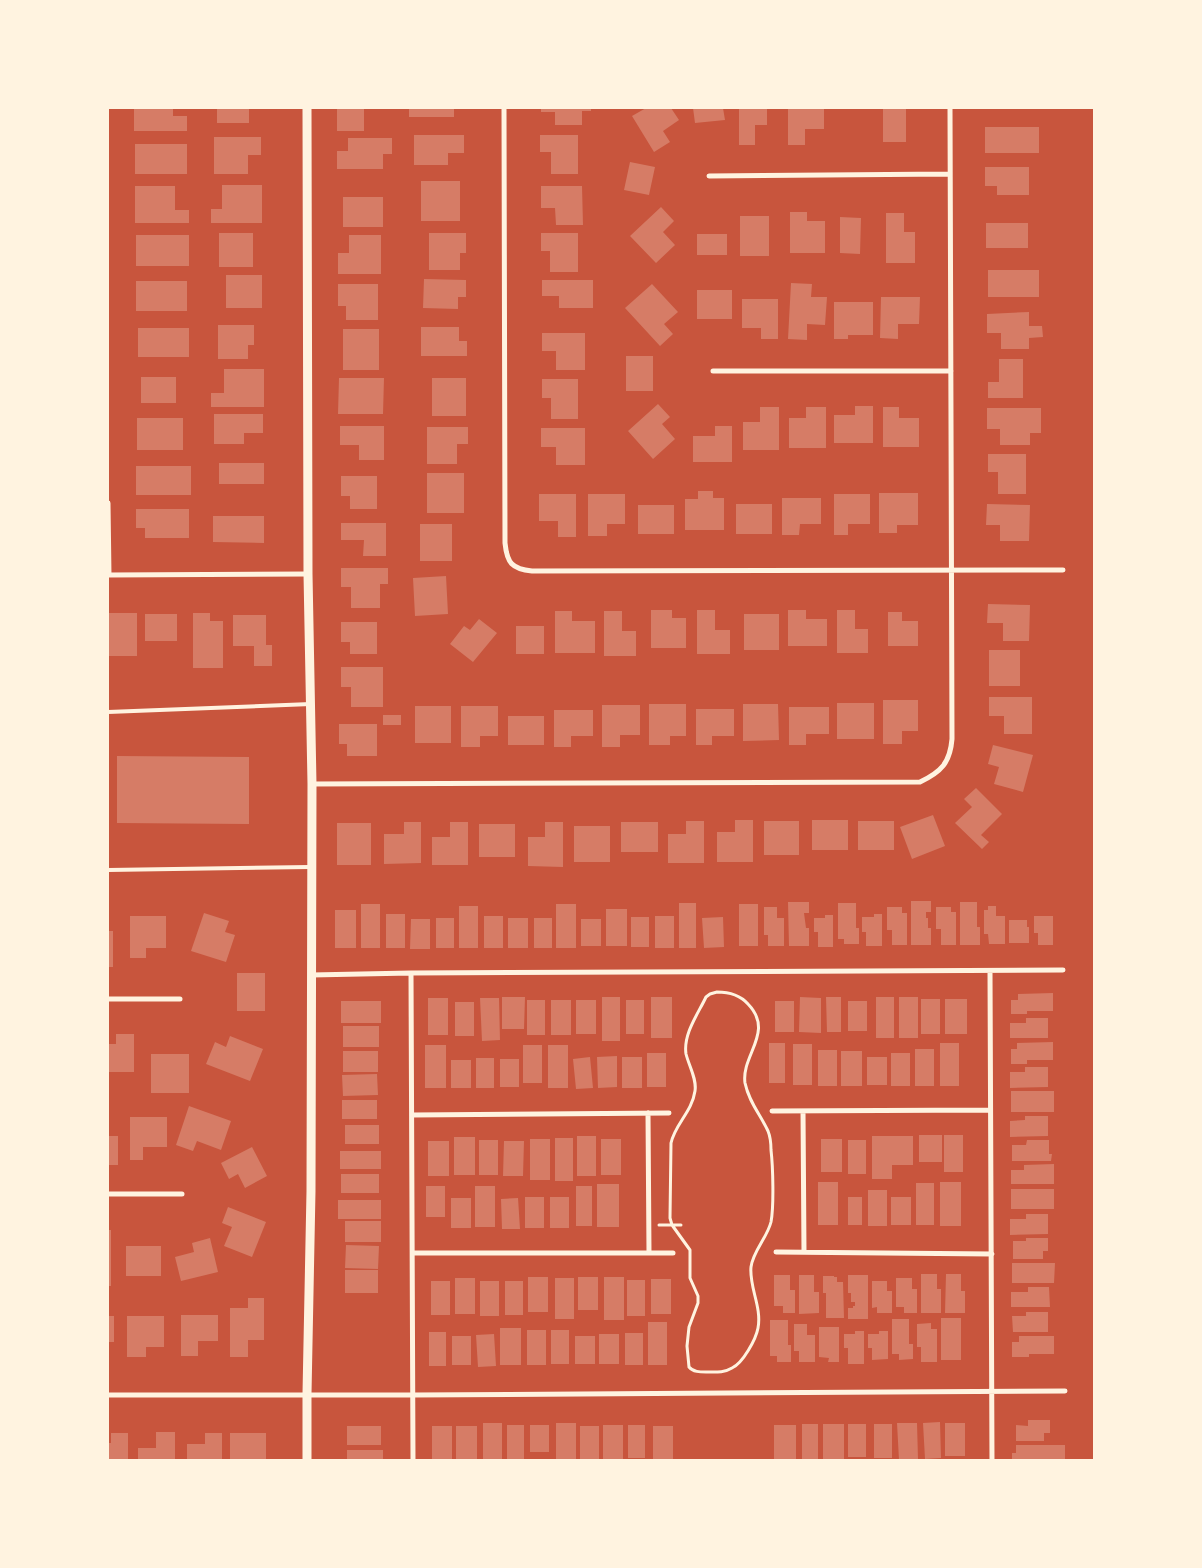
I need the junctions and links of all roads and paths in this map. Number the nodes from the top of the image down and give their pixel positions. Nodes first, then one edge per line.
1 (306, 108) edge
2 (504, 108) edge
3 (950, 108) edge
4 (950, 174) junction
5 (709, 176) dead end
6 (713, 371) dead end
7 (951, 371) junction
8 (108, 503) edge
9 (952, 570) junction
10 (1063, 570) dead end
11 (308, 574) junction
12 (108, 575) edge
13 (310, 704) junction
14 (108, 712) edge
15 (312, 784) junction
16 (312, 867) junction
17 (108, 870) edge
18 (1063, 970) dead end
19 (990, 971) junction
20 (411, 973) junction
21 (311, 975) junction
22 (108, 999) edge
23 (180, 999) dead end
24 (990, 1110) junction
25 (772, 1111) dead end
26 (803, 1111) junction
27 (669, 1113) dead end
28 (648, 1114) junction
29 (412, 1115) junction
30 (108, 1194) edge
31 (182, 1194) dead end
32 (649, 1224) junction
33 (672, 1224) junction
34 (681, 1224) dead end
35 (776, 1252) dead end
36 (804, 1252) junction
37 (413, 1253) junction
38 (649, 1253) junction
39 (673, 1253) dead end
40 (992, 1254) junction
41 (992, 1391) junction
42 (1065, 1391) dead end
43 (307, 1394) junction
44 (108, 1395) edge
45 (413, 1395) junction
46 (307, 1460) edge
47 (413, 1460) edge
48 (992, 1460) edge

1 - 11 street
2 - 9 street
3 - 4 street
4 - 5 street
4 - 7 street
6 - 7 street
7 - 9 street
8 - 12 street
9 - 10 street
9 - 15 street
11 - 12 street
11 - 13 street
13 - 14 lane
13 - 15 street
15 - 16 street
16 - 17 lane
16 - 21 street
18 - 19 street
19 - 20 street
19 - 24 street
20 - 21 street
20 - 29 street
21 - 43 street
22 - 23 street
24 - 26 street
24 - 40 street
25 - 26 street
26 - 36 street
27 - 28 street
28 - 29 street
28 - 32 street
29 - 37 street
30 - 31 street
32 - 33 path
32 - 38 street
33 - 33 path
33 - 34 path
35 - 36 street
36 - 40 street
37 - 38 street
37 - 45 street
38 - 39 street
40 - 41 street
41 - 42 street
41 - 45 street
41 - 48 street
43 - 44 street
43 - 45 street
43 - 46 street
45 - 47 street

